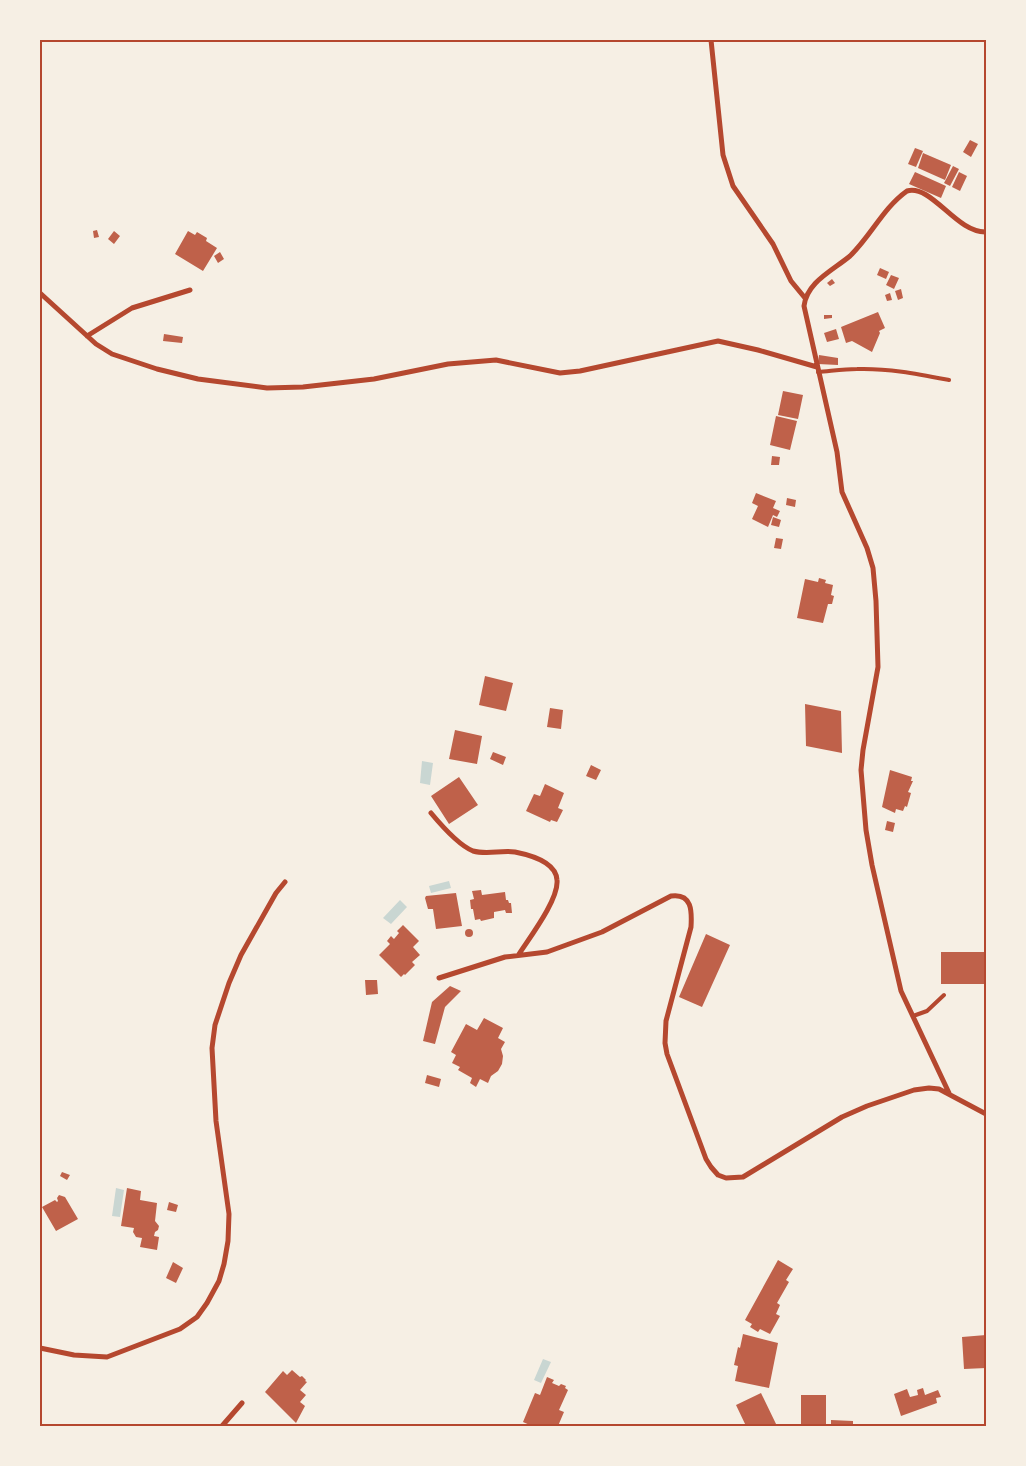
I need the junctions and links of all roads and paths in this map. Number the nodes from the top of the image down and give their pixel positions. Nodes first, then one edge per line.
1 (711, 40) edge
2 (986, 232) edge
3 (190, 290) dead end
4 (40, 293) edge
5 (805, 298) junction
6 (87, 336) junction
7 (817, 369) junction
8 (949, 380) dead end
9 (431, 813) dead end
10 (285, 882) dead end
11 (519, 954) junction
12 (439, 978) dead end
13 (944, 995) dead end
14 (913, 1016) junction
15 (949, 1093) junction
16 (986, 1114) edge
17 (40, 1348) edge
18 (242, 1403) dead end
19 (222, 1426) edge

1 - 5 street
2 - 5 street
3 - 6 street
4 - 6 street
5 - 7 street
6 - 7 street
7 - 8 lane
7 - 14 street
9 - 11 street
10 - 17 street
11 - 12 street
11 - 15 street
13 - 14 lane
14 - 15 street
15 - 16 street
18 - 19 street

